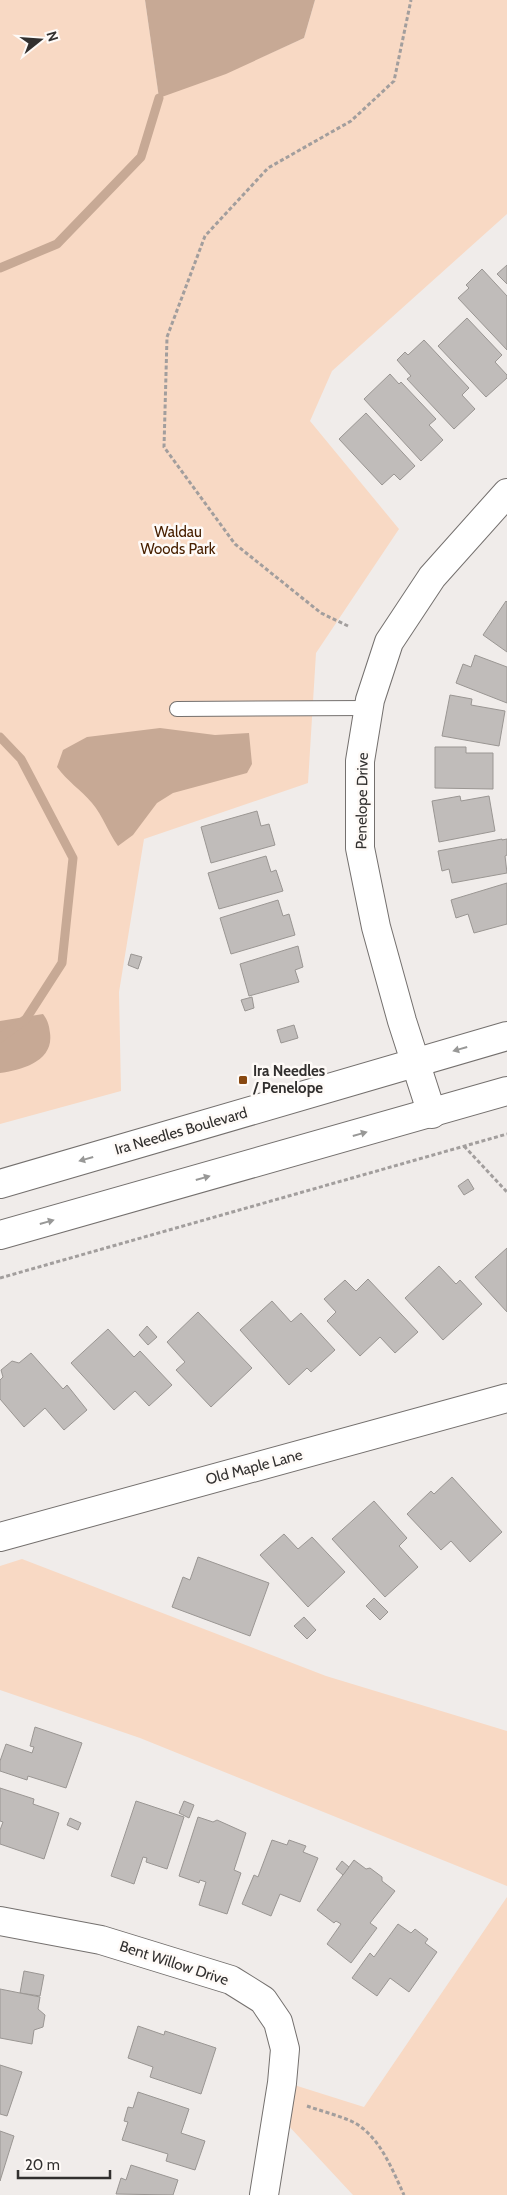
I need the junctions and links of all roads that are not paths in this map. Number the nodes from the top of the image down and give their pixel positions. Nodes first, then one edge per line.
1 (507, 493) edge
2 (369, 708) junction
3 (177, 709) dead end
4 (507, 1036) edge
5 (416, 1061) junction
6 (507, 1091) edge
7 (432, 1114) junction
8 (0, 1184) edge
9 (0, 1235) edge
10 (507, 1398) edge
11 (0, 1537) edge
12 (0, 1921) edge
13 (264, 2195) edge

1 - 2 street, Penelope Drive
2 - 3 lane
2 - 5 street, Penelope Drive
4 -> 5 street, Ira Needles Boulevard
5 - 7 street, Penelope Drive
5 -> 8 street, Ira Needles Boulevard
6 - 7 street
9 -> 7 street
10 - 11 street, Old Maple Lane
12 - 13 street, Bent Willow Drive

